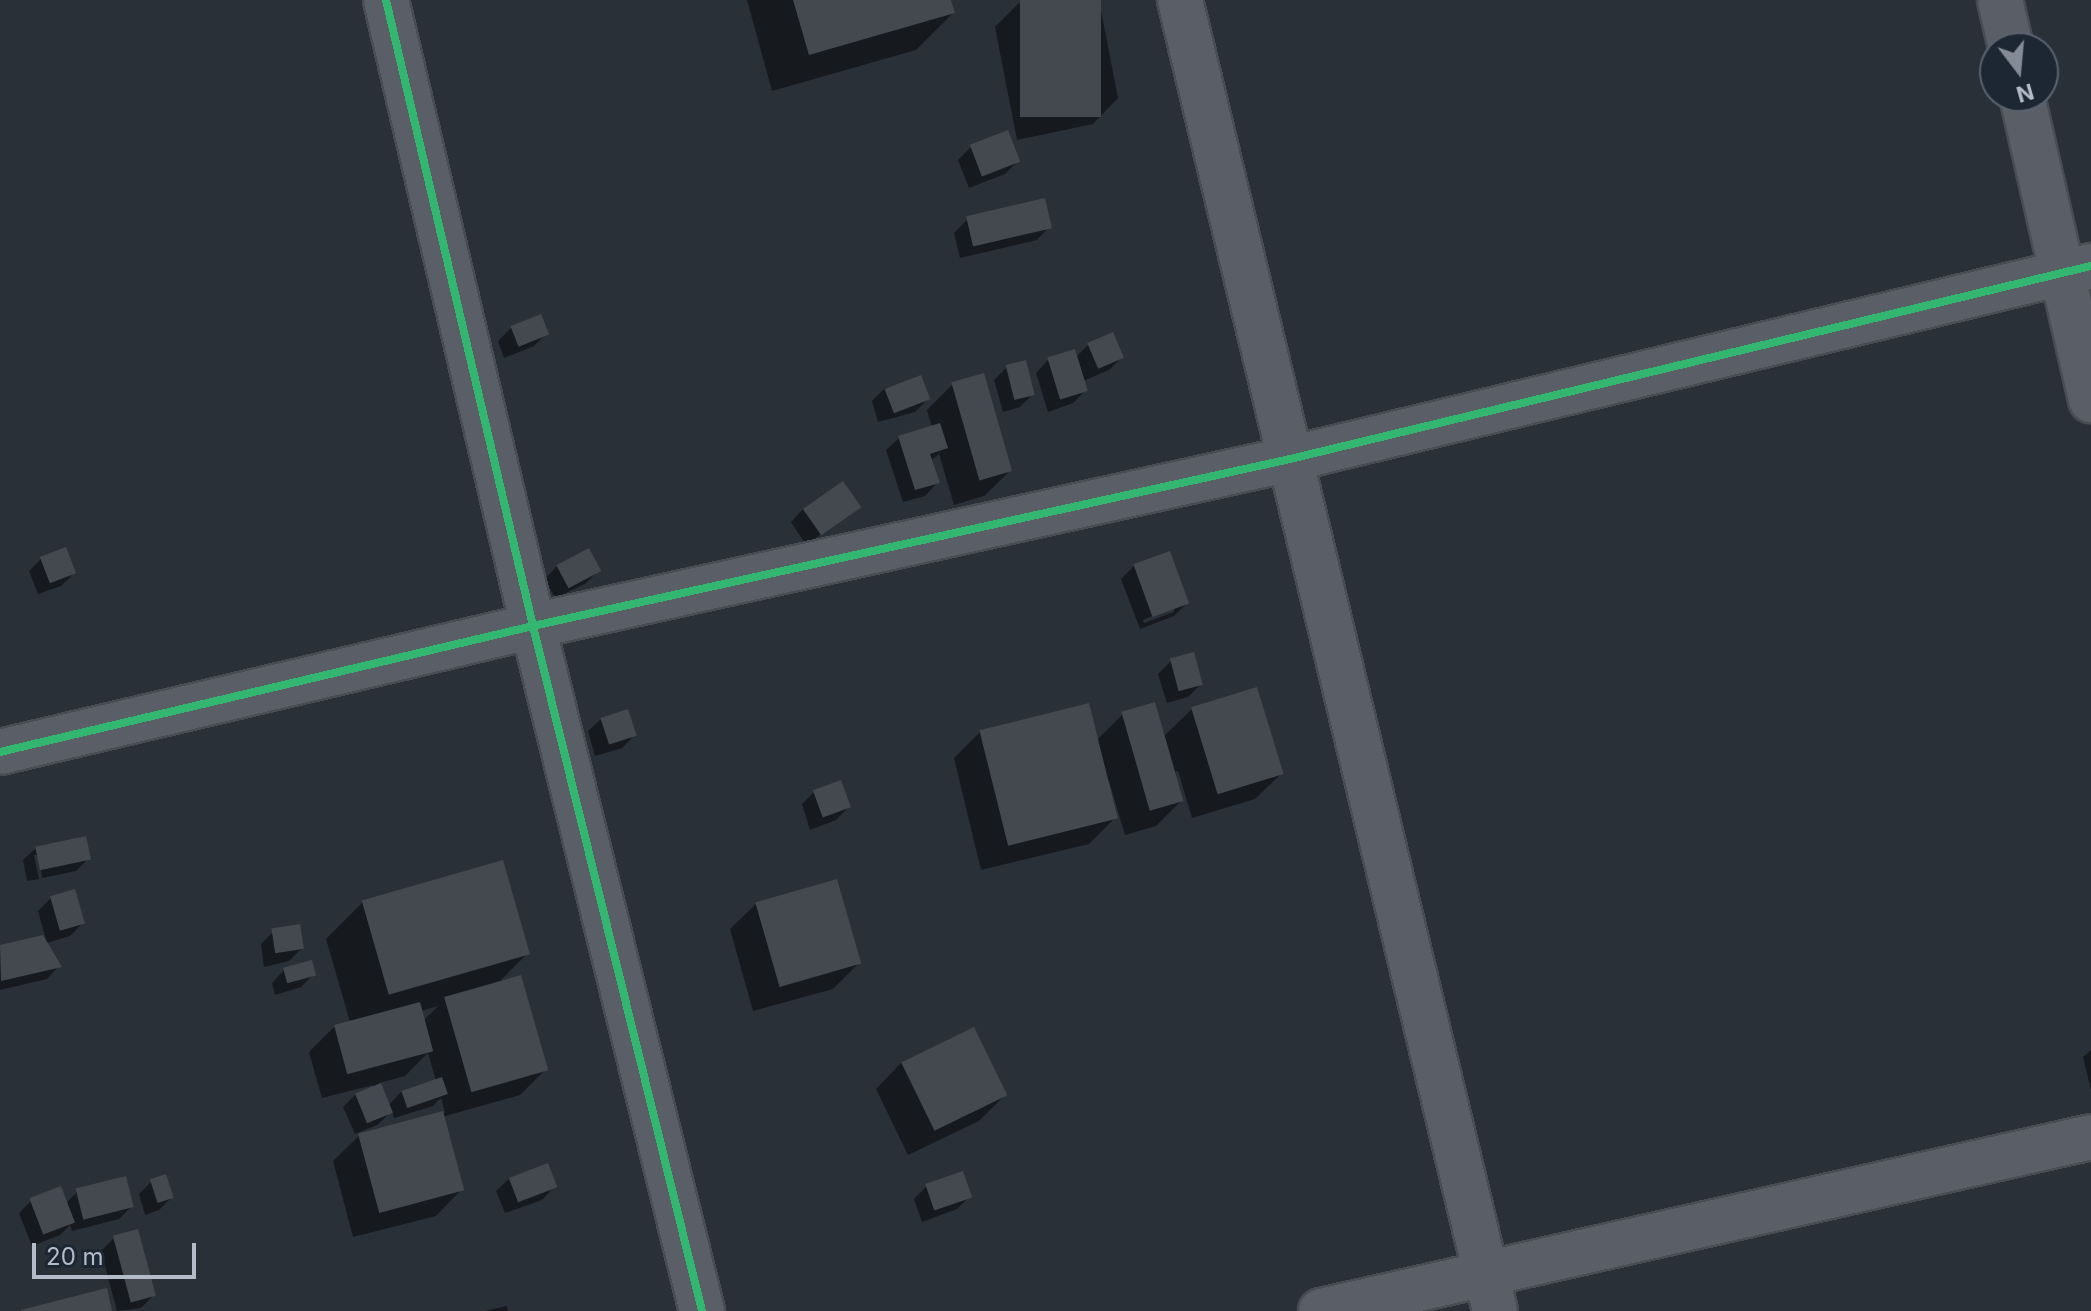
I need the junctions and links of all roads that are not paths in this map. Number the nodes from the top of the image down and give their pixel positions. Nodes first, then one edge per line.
1 (386, 0) edge
2 (1180, 0) edge
3 (2000, 0) edge
4 (2007, 32) edge
5 (2027, 112) edge
6 (2076, 269) edge
7 (2091, 400) edge
8 (1290, 459) junction
9 (533, 626) junction
10 (0, 752) edge
11 (2091, 1137) edge
12 (1491, 1292) edge
13 (702, 1311) edge
14 (1321, 1311) edge

1 - 9 street
2 - 8 street
3 - 4 street
5 - 6 street
6 - 7 street
6 - 8 street
8 - 9 street
8 - 12 street
9 - 10 street
9 - 13 street
11 - 12 street
12 - 14 street

